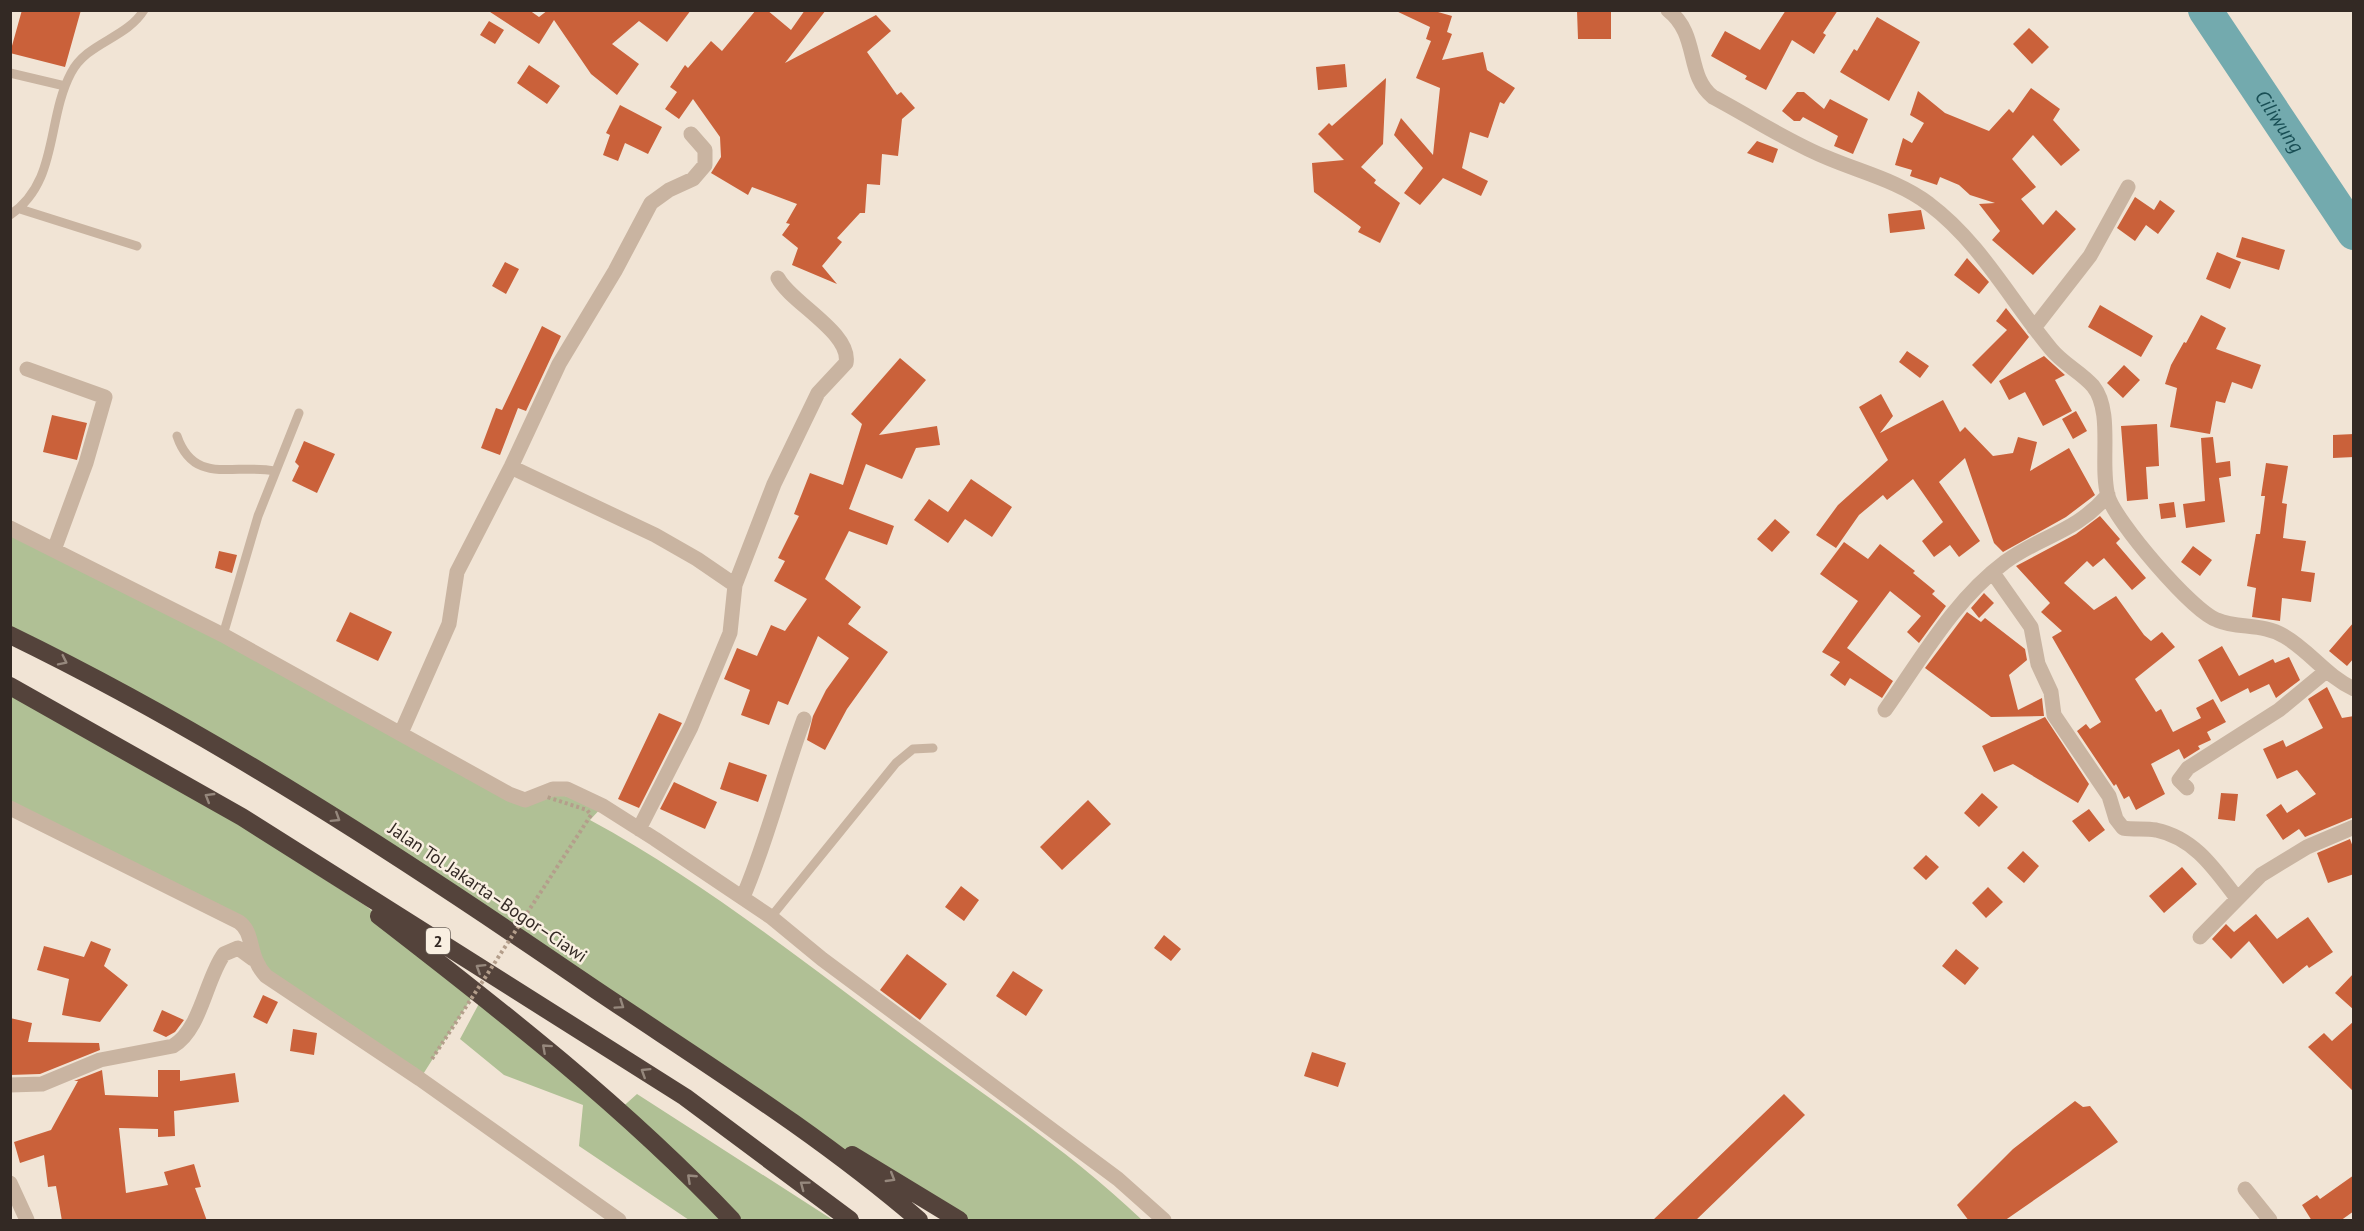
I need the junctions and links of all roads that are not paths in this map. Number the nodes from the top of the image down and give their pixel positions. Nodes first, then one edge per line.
1 (144, 10) edge
2 (1668, 10) edge
3 (10, 73) edge
4 (65, 86) junction
5 (691, 134) dead end
6 (2128, 186) dead end
7 (20, 209) junction
8 (10, 215) edge
9 (136, 246) dead end
10 (778, 278) dead end
11 (2034, 328) junction
12 (27, 369) dead end
13 (299, 413) dead end
14 (177, 436) dead end
15 (511, 467) junction
16 (275, 471) junction
17 (2108, 495) junction
18 (10, 528) edge
19 (54, 550) junction
20 (1993, 573) junction
21 (735, 585) junction
22 (10, 635) edge
23 (223, 635) junction
24 (2325, 672) junction
25 (10, 686) edge
26 (2354, 689) edge
27 (1885, 710) dead end
28 (804, 719) dead end
29 (401, 733) junction
30 (933, 748) dead end
31 (2187, 788) dead end
32 (10, 808) edge
33 (242, 817) junction
34 (2354, 827) edge
35 (639, 829) junction
36 (743, 897) junction
37 (2236, 897) junction
38 (771, 917) junction
39 (2200, 937) dead end
40 (253, 959) junction
41 (10, 1085) edge
42 (768, 1105) junction
43 (10, 1183) edge
44 (2245, 1189) dead end
45 (27, 1221) edge
46 (620, 1221) edge
47 (732, 1221) edge
48 (850, 1221) edge
49 (919, 1221) edge
50 (959, 1221) edge
51 (1164, 1221) edge
52 (2270, 1221) edge

1 - 4 lane
2 - 11 street
3 - 4 lane
4 - 7 lane
5 - 15 street
6 - 11 street
7 - 8 lane
7 - 9 lane
10 - 21 street
11 - 17 street
12 - 19 street
13 - 16 lane
14 - 16 lane
15 - 21 street
15 - 29 street
16 - 23 lane
17 - 20 street
17 - 24 street
18 - 19 street
19 - 23 street
20 - 27 street
20 - 37 street
21 - 35 street
22 -> 42 highway, Jalan Tol Jakarta–Bogor–Ciawi
23 - 29 street
24 - 26 street
24 - 31 street
33 -> 25 highway, 2
28 - 36 street
29 - 35 street
30 - 38 lane
32 - 40 street
47 -> 33 highway
48 -> 33 highway, 2
34 - 37 street
35 - 36 street
36 - 38 street
37 - 39 street
38 - 51 street
40 - 41 street
40 - 46 street
42 - 49 highway, Jalan Tol Jakarta–Bogor–Ciawi
42 -> 50 highway
43 - 45 street
44 - 52 street

